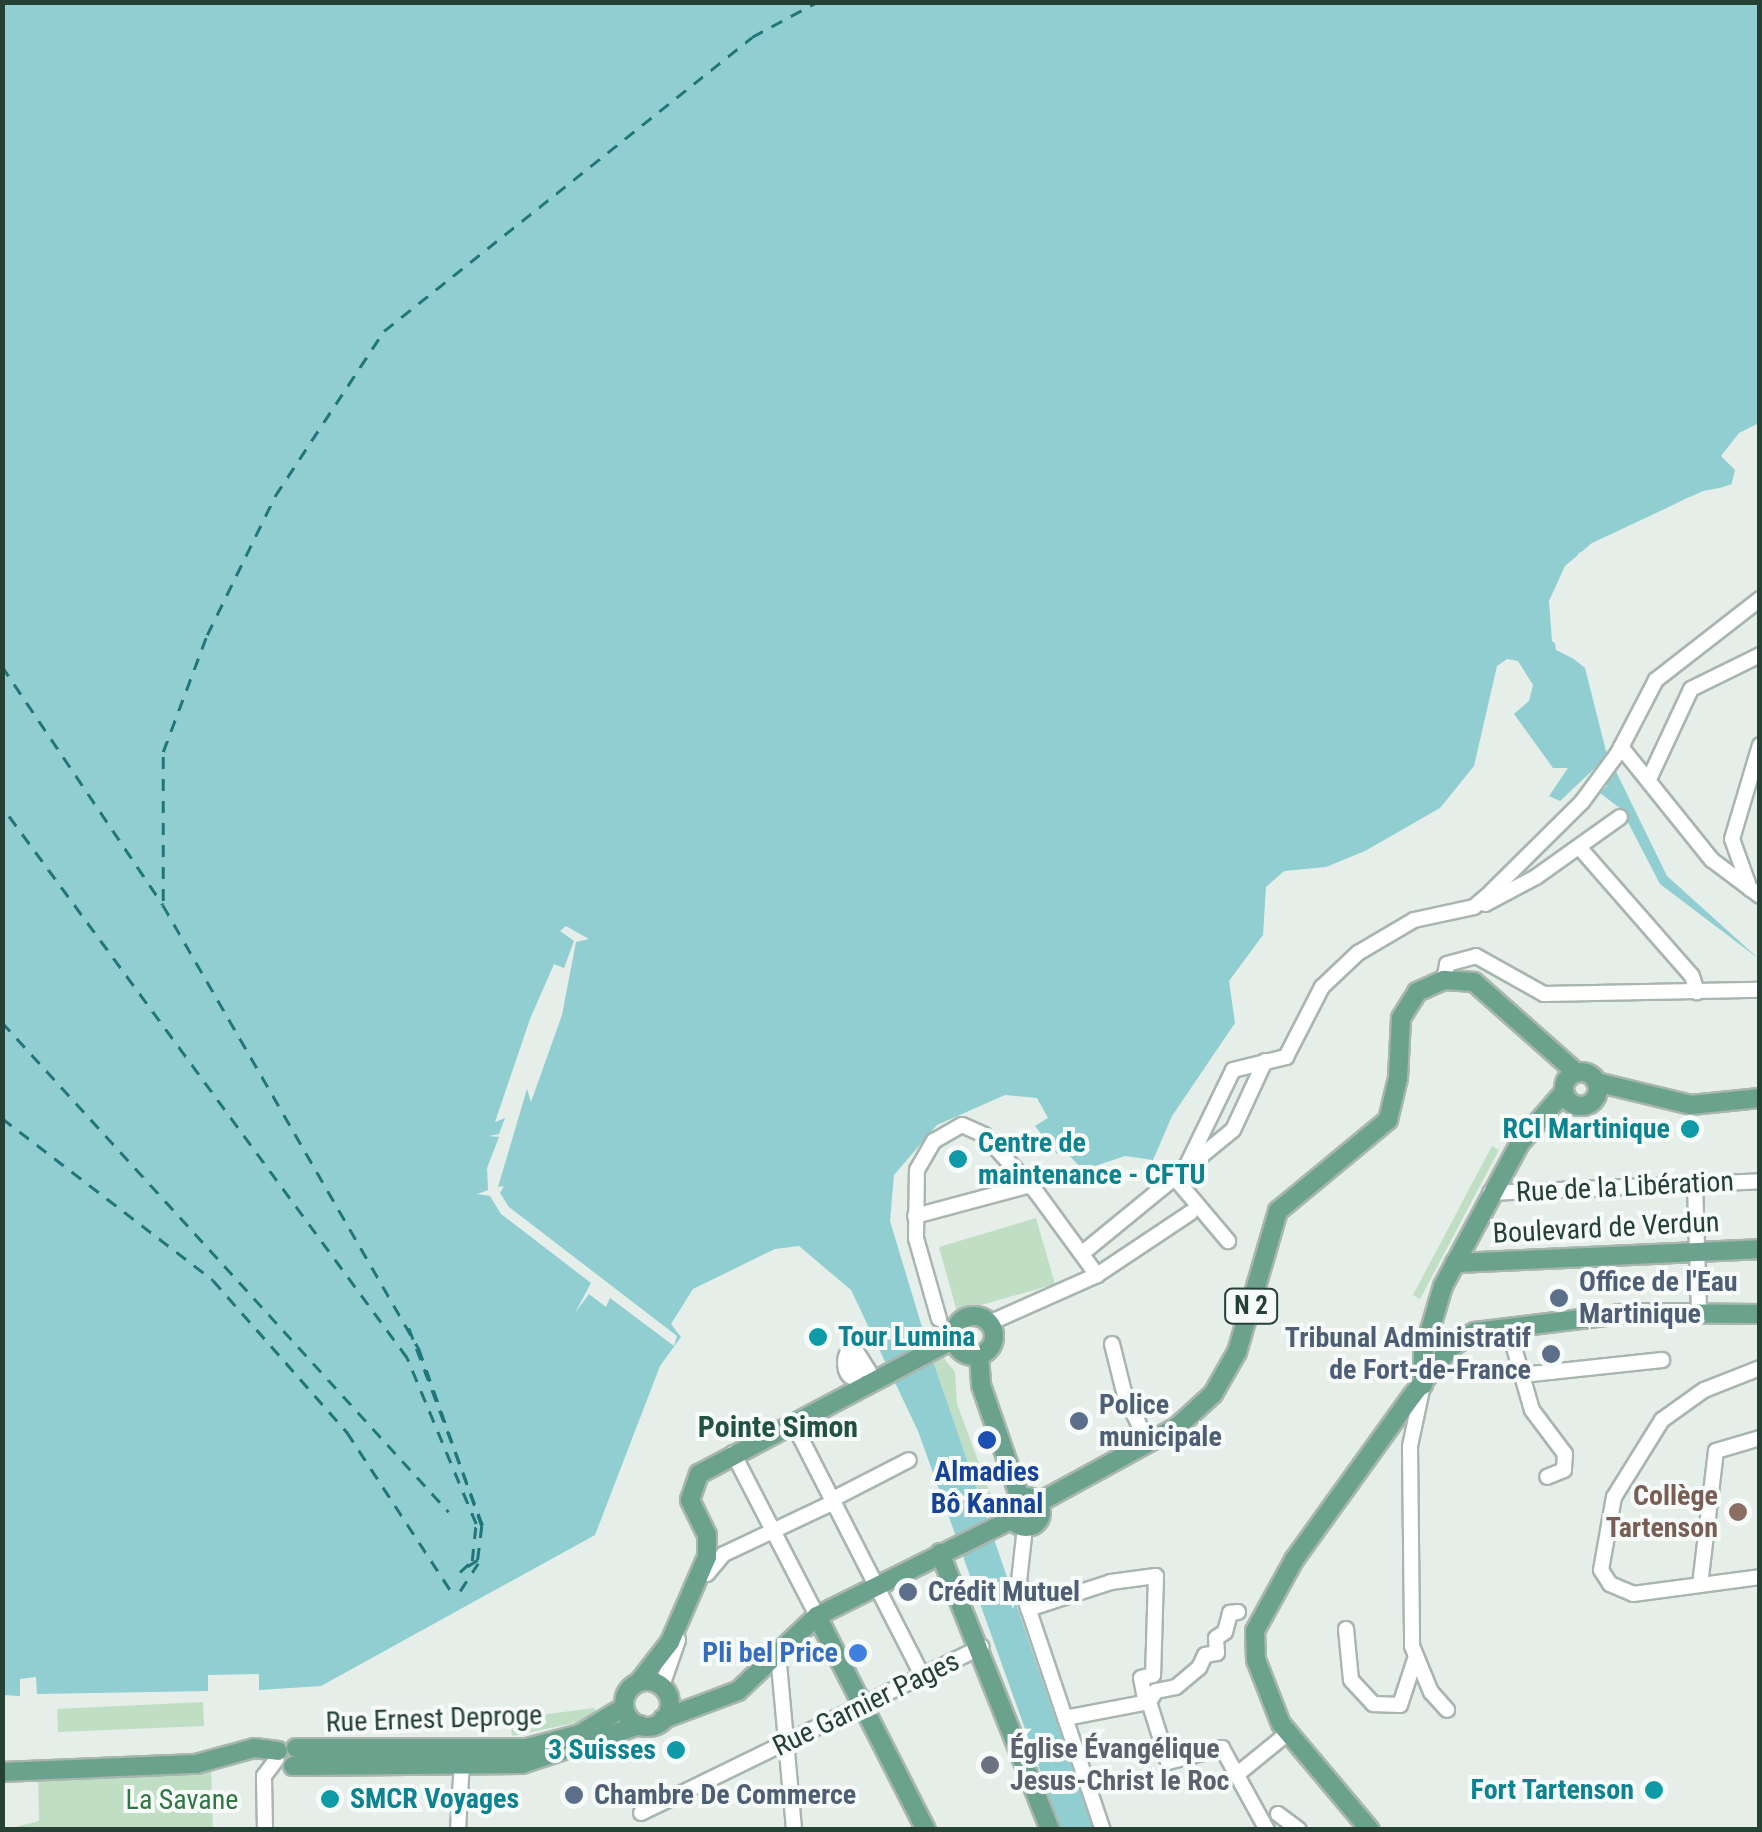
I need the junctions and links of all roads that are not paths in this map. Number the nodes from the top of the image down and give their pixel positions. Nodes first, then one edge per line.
1 (1760, 599) edge
2 (1760, 655) edge
3 (1760, 745) edge
4 (1619, 750) junction
5 (1650, 778) junction
6 (1620, 816) dead end
7 (1554, 832) junction
8 (1575, 850) junction
9 (1755, 893) edge
10 (1474, 907) junction
11 (1444, 980) junction
12 (1760, 990) edge
13 (1697, 992) junction
14 (1265, 1061) junction
15 (1570, 1088) junction
16 (1595, 1090) junction
17 (1760, 1098) edge
18 (1179, 1173) junction
19 (1760, 1181) edge
20 (1695, 1184) junction
21 (1027, 1186) junction
22 (1490, 1193) junction
23 (1190, 1213) dead end
24 (915, 1216) junction
25 (1228, 1241) dead end
26 (1760, 1248) edge
27 (1085, 1251) junction
28 (1698, 1252) junction
29 (1456, 1263) junction
30 (1097, 1275) junction
31 (1699, 1314) junction
32 (1760, 1314) edge
33 (939, 1319) dead end
34 (988, 1322) junction
35 (1509, 1330) junction
36 (954, 1338) junction
37 (1112, 1344) dead end
38 (979, 1355) junction
39 (854, 1356) dead end
40 (1662, 1360) dead end
41 (1760, 1368) edge
42 (877, 1374) junction
43 (1522, 1375) junction
44 (1423, 1386) junction
45 (792, 1422) junction
46 (1760, 1438) edge
47 (1148, 1443) junction
48 (733, 1453) junction
49 (908, 1460) dead end
50 (1547, 1477) dead end
51 (1029, 1500) junction
52 (834, 1501) junction
53 (1011, 1524) junction
54 (772, 1531) junction
55 (946, 1550) junction
56 (1760, 1577) edge
57 (876, 1585) junction
58 (1700, 1585) junction
59 (1028, 1609) junction
60 (1238, 1612) dead end
61 (817, 1616) junction
62 (1346, 1629) dead end
63 (982, 1647) junction
64 (778, 1653) junction
65 (1415, 1659) junction
66 (922, 1675) junction
67 (638, 1682) junction
68 (662, 1686) junction
69 (1148, 1702) junction
70 (862, 1704) junction
71 (624, 1708) junction
72 (1447, 1710) dead end
73 (1066, 1718) junction
74 (664, 1719) junction
75 (640, 1725) junction
76 (1288, 1733) junction
77 (788, 1741) junction
78 (475, 1750) junction
79 (286, 1758) junction
80 (458, 1766) junction
81 (2, 1772) edge
82 (1240, 1772) junction
83 (641, 1813) dead end
84 (1278, 1814) dead end
85 (265, 1830) edge
86 (458, 1830) edge
87 (794, 1830) edge
88 (926, 1830) edge
89 (1050, 1830) edge
90 (1103, 1830) edge
91 (1267, 1830) edge
92 (1299, 1830) edge
93 (1370, 1830) edge

1 - 4 street
2 - 5 street
3 - 9 street
4 - 5 street
4 - 7 street
5 - 9 street
6 - 8 street
7 - 8 street
7 - 10 street
8 - 10 street
8 - 13 street
10 - 14 street
11 - 13 street
11 - 15 main road
11 - 47 main road, N 2
12 - 13 street
14 - 18 street
14 - 18 street
15 - 16 main road
15 - 16 main road
15 - 22 main road
16 - 17 main road
18 - 25 street
18 - 27 street
19 - 20 street, Rue de la Libération
20 - 22 street, Rue de la Libération
20 - 28 street
21 - 24 street
21 - 24 street
21 - 27 street
22 - 29 main road
23 - 30 street
24 - 33 street
26 - 28 main road, Boulevard de Verdun
27 - 30 street
28 - 29 main road, Boulevard de Verdun
28 - 31 street
29 - 44 main road
30 - 34 street
31 - 32 main road
31 - 35 main road
34 - 36 main road
34 - 38 main road
35 - 43 street
35 - 44 main road
36 - 38 main road
36 - 42 main road
37 - 47 street
38 - 51 main road
39 - 42 street
40 - 43 street
41 - 58 street
42 - 45 main road
43 - 50 street
44 - 65 street
44 - 76 main road
45 - 48 main road
45 - 52 street
46 - 58 street
47 - 51 main road, N 2
48 - 54 street
48 - 67 main road
49 - 52 street
51 - 53 main road
51 - 53 main road
52 - 54 street
52 - 57 street
53 - 55 main road
53 - 59 street
54 - 61 street
54 - 68 street
55 - 57 main road
55 - 63 main road
56 - 58 street
57 - 61 main road
57 - 66 street
59 - 69 street
59 - 73 street
60 - 69 street
61 - 64 main road
61 - 70 main road
62 - 65 street
63 - 66 street, Rue Garnier Pages
63 - 89 main road
64 - 74 main road
64 - 77 street
65 - 72 street
66 - 70 street, Rue Garnier Pages
67 - 68 main road
67 - 71 main road
68 - 74 main road
69 - 73 street
69 - 82 street
70 - 77 street, Rue Garnier Pages
70 - 88 main road
71 - 75 main road
71 - 78 main road, Rue Ernest Deproge
73 - 90 street
74 - 75 main road
75 - 80 main road, Rue Ernest Deproge
76 - 82 street
76 - 93 main road
77 - 83 street, Rue Garnier Pages
77 - 87 street
78 - 79 main road, Rue Ernest Deproge
78 - 80 street
79 - 80 main road, Rue Ernest Deproge
79 - 81 main road
79 - 85 street
80 - 86 street
82 - 91 street
84 - 92 street

